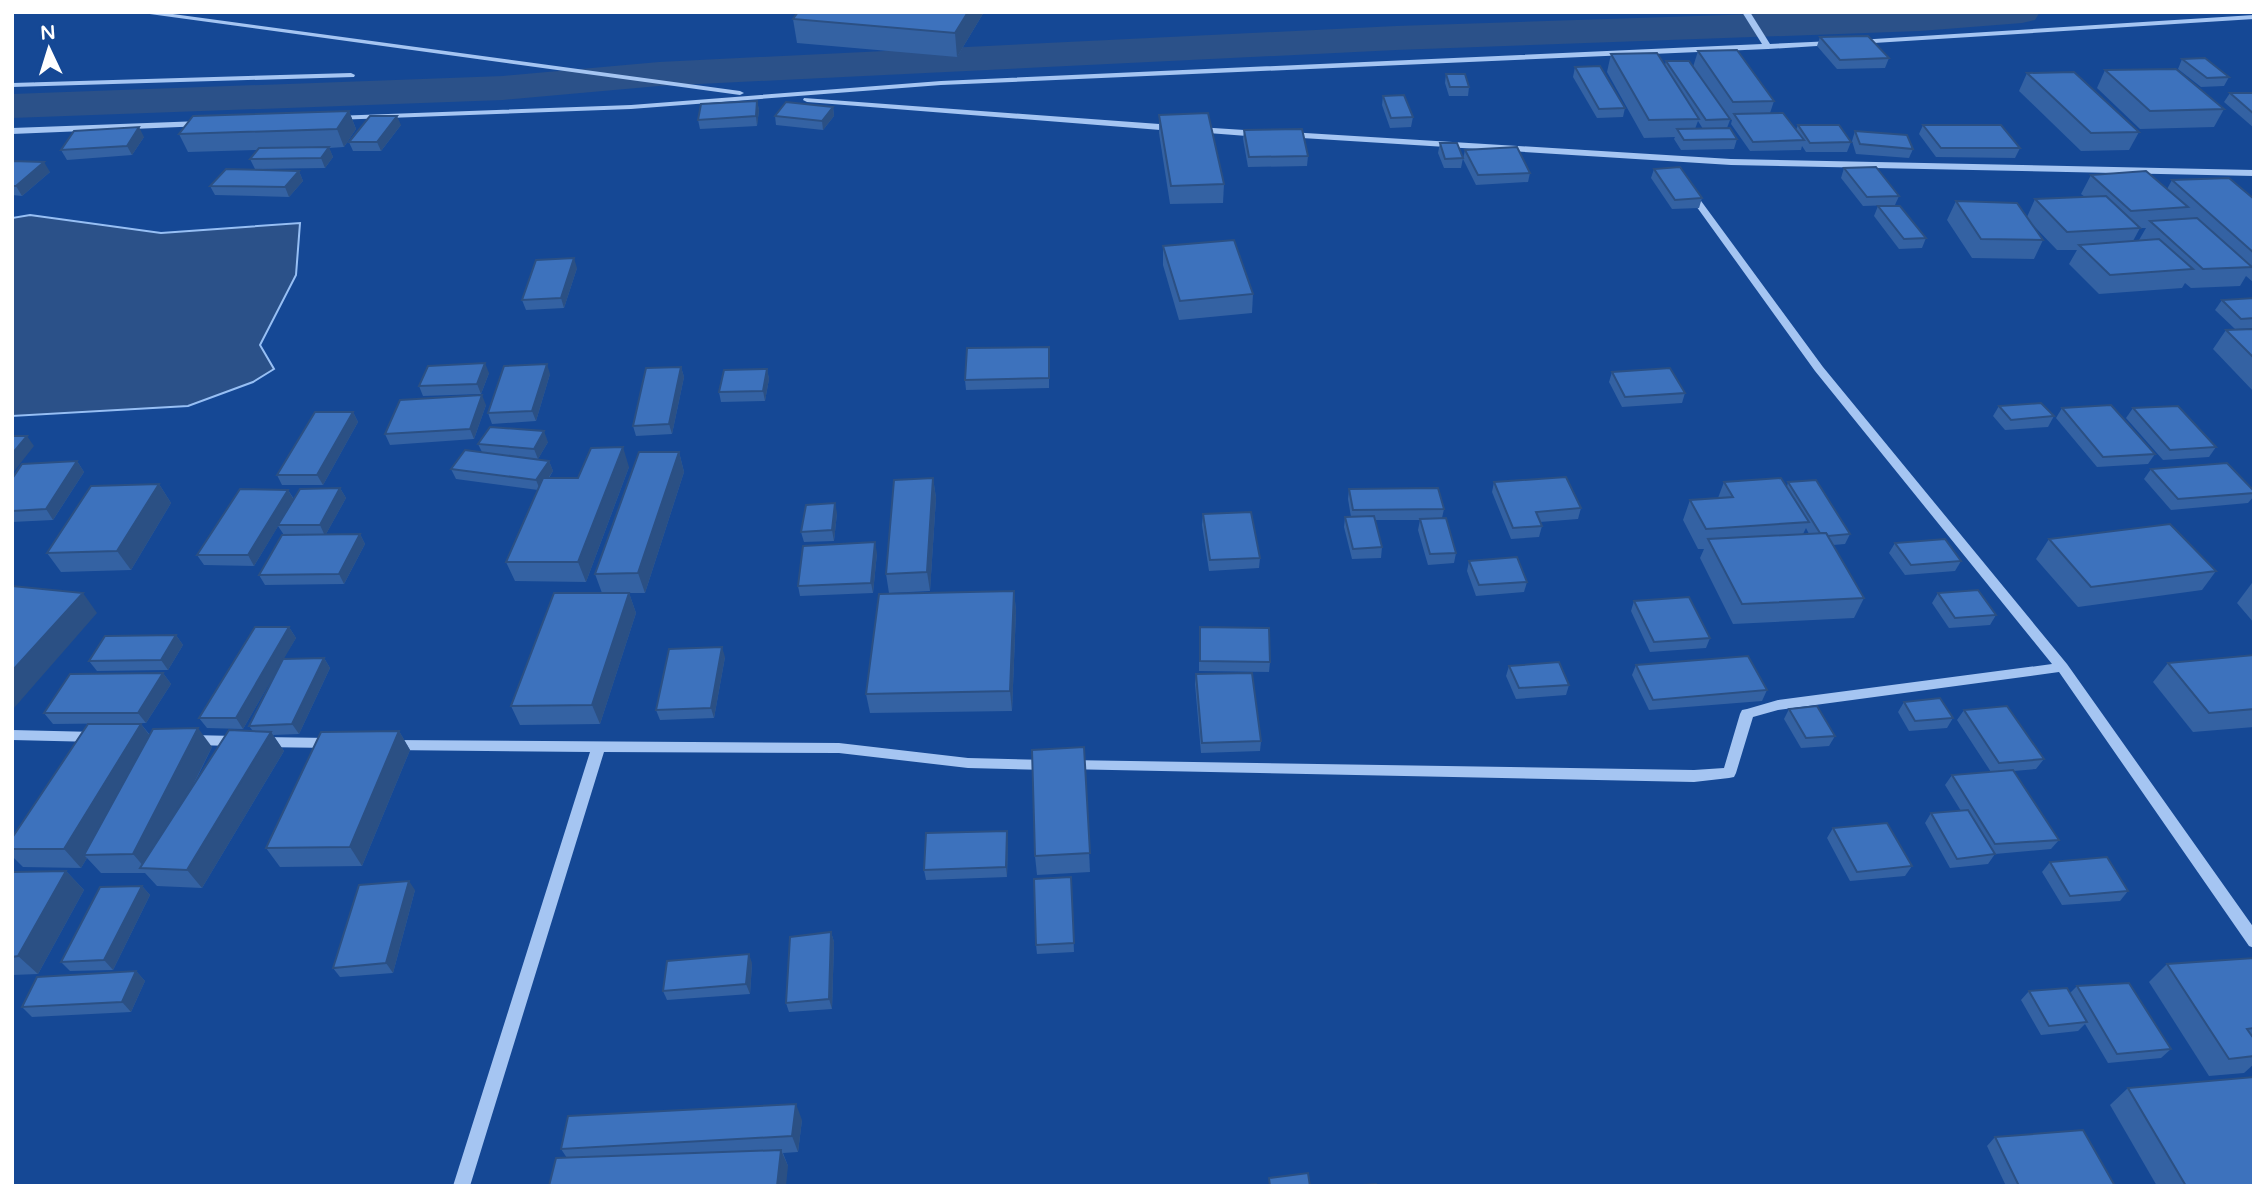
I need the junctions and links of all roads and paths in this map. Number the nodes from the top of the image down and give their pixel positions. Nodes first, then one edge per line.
1 (139, 12) edge
2 (1746, 13) edge
3 (2254, 17) edge
4 (1852, 42) edge
5 (1838, 43) edge
6 (1768, 47) junction
7 (494, 62) joint
8 (351, 75) dead end
9 (12, 85) edge
10 (770, 97) junction
11 (328, 119) edge
12 (219, 123) edge
13 (12, 131) edge
14 (1270, 134) edge
15 (1283, 135) edge
16 (1665, 158) junction
17 (1673, 169) edge
18 (2254, 173) edge
19 (1681, 180) edge
20 (2062, 667) junction
21 (12, 735) edge
22 (108, 738) edge
23 (176, 739) edge
24 (340, 744) edge
25 (382, 745) edge
26 (598, 748) junction
27 (2254, 941) edge
28 (461, 1186) edge

1 - 7 street
2 - 6 street
3 - 4 street
5 - 6 street
6 - 10 street
7 - 10 street
8 - 9 street
10 - 11 street
10 - 14 street
12 - 13 street
15 - 16 street
16 - 17 street
16 - 18 street
19 - 20 street
20 - 26 street
20 - 27 street
21 - 22 street
23 - 24 street
25 - 26 street
26 - 28 street

